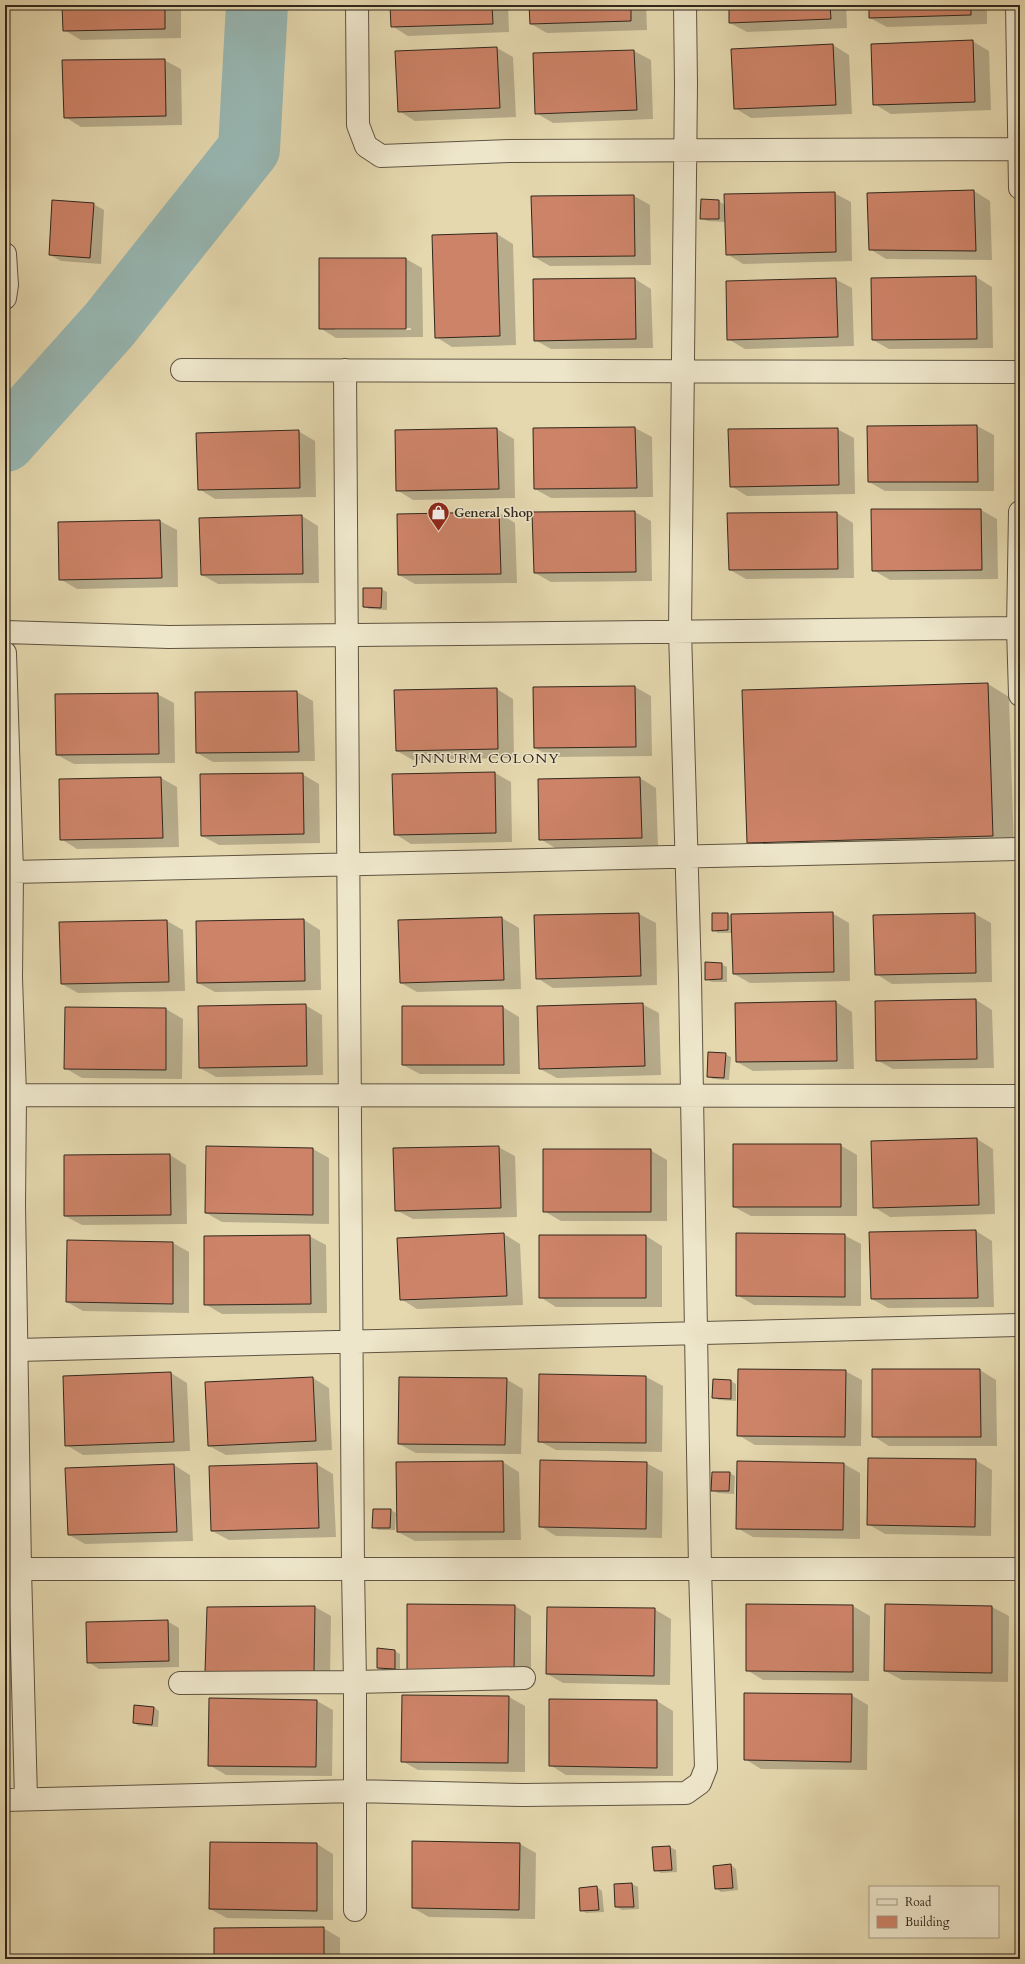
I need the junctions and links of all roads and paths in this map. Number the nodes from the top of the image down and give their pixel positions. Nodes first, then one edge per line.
1 (357, 5) edge
2 (685, 5) edge
3 (1017, 5) edge
4 (1020, 149) edge
5 (685, 151) junction
6 (1020, 188) edge
7 (5, 254) edge
8 (5, 298) edge
9 (182, 370) dead end
10 (345, 370) junction
11 (682, 371) junction
12 (1020, 372) edge
13 (1020, 512) edge
14 (1019, 628) edge
15 (680, 631) junction
16 (5, 632) edge
17 (347, 636) junction
18 (5, 653) edge
19 (1020, 695) edge
20 (1020, 849) edge
21 (686, 857) junction
22 (348, 865) junction
23 (12, 872) junction
24 (15, 1095) junction
25 (350, 1096) junction
26 (692, 1096) junction
27 (1020, 1096) edge
28 (1020, 1325) edge
29 (696, 1333) junction
30 (351, 1342) junction
31 (17, 1350) junction
32 (20, 1569) junction
33 (353, 1569) junction
34 (700, 1569) junction
35 (1020, 1569) edge
36 (524, 1678) dead end
37 (355, 1682) junction
38 (180, 1683) dead end
39 (354, 1791) junction
40 (26, 1799) junction
41 (5, 1800) edge
42 (355, 1910) dead end

1 - 5 street
2 - 5 street
3 - 4 street
4 - 5 street
4 - 6 street
5 - 11 street
7 - 8 street
9 - 10 street
10 - 11 street
10 - 17 street
11 - 12 street
11 - 15 street
13 - 14 street
14 - 15 street
14 - 19 street
15 - 17 street
15 - 21 street
16 - 17 street
17 - 22 street
18 - 23 street
20 - 21 street
21 - 22 street
21 - 26 street
22 - 23 street
22 - 25 street
23 - 24 street
24 - 25 street
24 - 31 street
25 - 26 street
25 - 30 street
26 - 27 street
26 - 29 street
28 - 29 street
29 - 30 street
29 - 34 street
30 - 31 street
30 - 33 street
31 - 32 street
32 - 33 street
32 - 40 street
33 - 34 street
33 - 37 street
34 - 35 street
34 - 39 street
36 - 37 street
37 - 38 street
37 - 39 street
39 - 40 street
39 - 42 street
40 - 41 street

